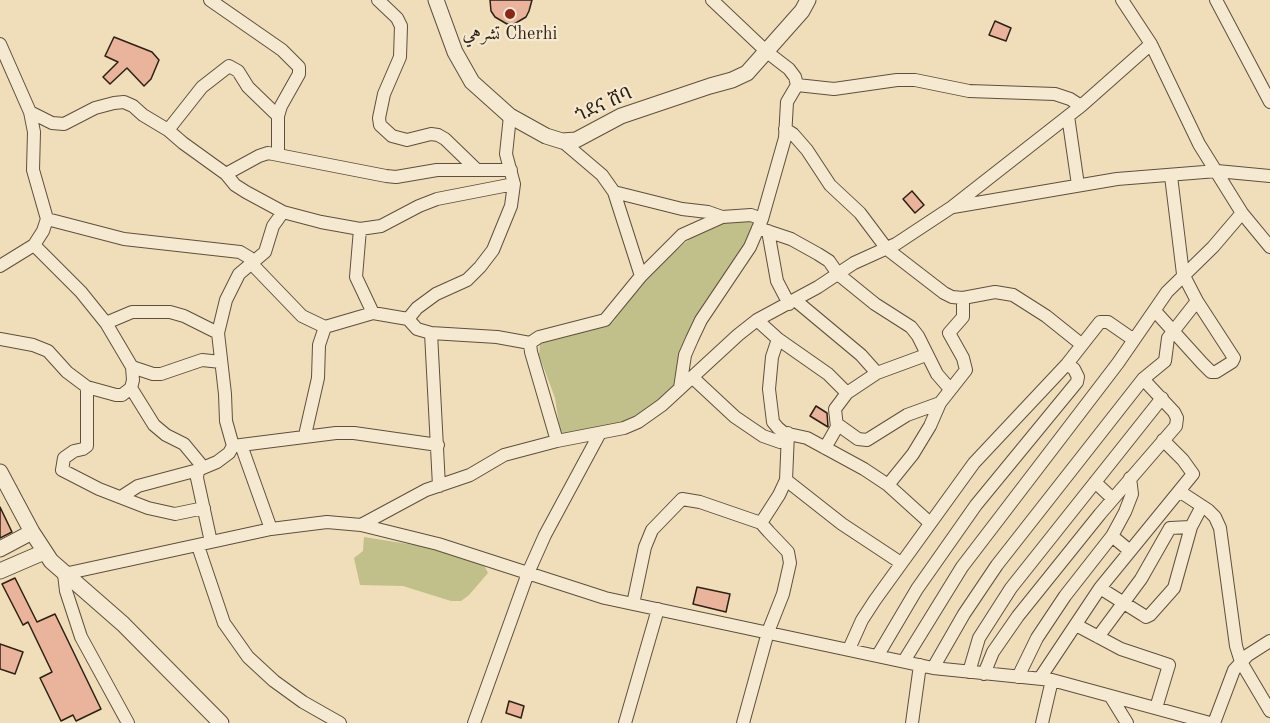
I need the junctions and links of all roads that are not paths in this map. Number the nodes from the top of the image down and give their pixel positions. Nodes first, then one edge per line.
1 (210, 0) edge
2 (378, 0) edge
3 (436, 0) edge
4 (712, 0) edge
5 (808, 0) edge
6 (1216, 0) edge
7 (1124, 1) edge
8 (0, 44) edge
9 (1151, 44) junction
10 (767, 52) junction
11 (797, 85) junction
12 (1270, 102) edge
13 (1082, 106) junction
14 (30, 112) junction
15 (279, 116) junction
16 (510, 116) junction
17 (1068, 116) junction
18 (785, 129) junction
19 (168, 130) junction
20 (562, 141) junction
21 (278, 154) junction
22 (476, 169) junction
23 (511, 170) junction
24 (1217, 171) junction
25 (226, 174) junction
26 (1171, 176) junction
27 (1270, 176) edge
28 (514, 184) junction
29 (1078, 185) junction
30 (614, 192) junction
31 (952, 207) junction
32 (283, 212) junction
33 (1242, 213) junction
34 (722, 217) junction
35 (47, 219) junction
36 (763, 226) junction
37 (360, 230) junction
38 (34, 245) junction
39 (1270, 247) edge
40 (887, 249) junction
41 (251, 263) junction
42 (0, 266) edge
43 (838, 274) junction
44 (1183, 274) junction
45 (641, 276) junction
46 (963, 298) junction
47 (1197, 301) junction
48 (792, 302) junction
49 (1155, 311) junction
50 (373, 313) junction
51 (408, 319) junction
52 (757, 320) junction
53 (106, 323) junction
54 (325, 327) junction
55 (1173, 330) junction
56 (219, 333) junction
57 (431, 333) junction
58 (0, 339) edge
59 (778, 339) junction
60 (1134, 340) junction
61 (530, 343) junction
62 (1081, 344) junction
63 (926, 355) junction
64 (221, 362) junction
65 (1067, 364) junction
66 (132, 367) junction
67 (877, 373) junction
68 (692, 377) junction
69 (1143, 379) junction
70 (87, 387) junction
71 (680, 387) junction
72 (131, 388) junction
73 (950, 389) junction
74 (847, 393) junction
75 (1162, 398) junction
76 (940, 403) junction
77 (837, 424) junction
78 (600, 433) junction
79 (305, 435) junction
80 (788, 437) junction
81 (1163, 440) junction
82 (557, 441) junction
83 (438, 445) junction
84 (237, 446) junction
85 (825, 448) junction
86 (200, 469) junction
87 (0, 472) edge
88 (1130, 478) junction
89 (786, 480) junction
90 (1095, 482) junction
91 (888, 485) junction
92 (439, 486) junction
93 (1179, 491) junction
94 (121, 497) junction
95 (1113, 499) junction
96 (1202, 506) junction
97 (204, 508) junction
98 (761, 523) junction
99 (930, 524) junction
100 (361, 525) junction
101 (1191, 527) junction
102 (271, 529) junction
103 (32, 532) junction
104 (1112, 536) junction
105 (211, 542) junction
106 (198, 546) junction
107 (0, 549) edge
108 (1130, 550) junction
109 (44, 552) junction
110 (901, 563) junction
111 (0, 571) edge
112 (528, 573) junction
113 (64, 574) junction
114 (1100, 588) junction
115 (1124, 603) junction
116 (633, 604) junction
117 (658, 609) junction
118 (1076, 625) junction
119 (768, 632) junction
120 (1098, 637) junction
121 (1270, 640) edge
122 (849, 649) junction
123 (878, 655) junction
124 (904, 661) junction
125 (1241, 662) junction
126 (920, 665) junction
127 (933, 668) junction
128 (969, 672) junction
129 (984, 674) junction
130 (1017, 676) junction
131 (1046, 679) junction
132 (1111, 697) junction
133 (1156, 708) junction
134 (1270, 711) edge
135 (128, 723) edge
136 (221, 723) edge
137 (340, 723) edge
138 (474, 723) edge
139 (625, 723) edge
140 (743, 723) edge
141 (912, 723) edge
142 (1042, 723) edge
143 (1127, 723) edge
144 (1212, 723) edge

1 - 15 street
2 - 22 street
3 - 16 street, ጎደና ሸባ
4 - 10 street
5 - 10 street
6 - 12 street
7 - 9 street
8 - 14 street
9 - 13 street
9 - 24 street
10 - 11 street
10 - 20 street, ጎደና ሸባ
11 - 13 street
11 - 18 street
13 - 17 street
14 - 19 street
14 - 35 street
15 - 19 street
15 - 21 street
16 - 20 street, ጎደና ሸባ
16 - 23 street
17 - 29 street
17 - 31 street
18 - 36 street
18 - 40 street
19 - 25 street
20 - 30 street
21 - 22 street
21 - 25 street
22 - 23 street
23 - 28 street
24 - 26 street
24 - 27 street
24 - 33 street
25 - 32 street
26 - 29 street
26 - 44 street
28 - 37 street
28 - 51 street
29 - 31 street
30 - 34 street
30 - 45 street
31 - 40 street
32 - 37 street
32 - 41 street
33 - 39 street
33 - 44 street
34 - 36 street
34 - 45 street
35 - 38 street
35 - 41 street
36 - 43 street
36 - 48 street
36 - 71 street
37 - 50 street
38 - 42 street
38 - 53 street
40 - 43 street
40 - 46 street
41 - 54 street
41 - 56 street
43 - 48 street
43 - 63 street
44 - 47 street
44 - 49 street
45 - 61 street
46 - 62 street
46 - 73 street
47 - 55 street
47 - 55 street
48 - 52 street
48 - 67 street
49 - 55 street
49 - 60 street
50 - 51 street
50 - 54 street
51 - 57 street
52 - 59 street
52 - 68 street
53 - 56 street
53 - 66 street
54 - 79 street
55 - 69 street
56 - 64 street
57 - 61 street
57 - 83 street
58 - 70 street
59 - 74 street
59 - 80 street
60 - 62 street
60 - 124 street
61 - 82 street
62 - 65 street
63 - 67 street
63 - 73 street
64 - 66 street
64 - 84 street
65 - 99 street
65 - 123 street
66 - 72 street
67 - 74 street
68 - 71 street
68 - 80 street
69 - 75 street
69 - 127 street
70 - 72 street
70 - 94 street
71 - 78 street
72 - 86 street
73 - 76 street
74 - 77 street
75 - 81 street
75 - 90 street
76 - 77 street
76 - 91 street
77 - 85 street
78 - 82 street
78 - 112 street
79 - 83 street
79 - 84 street
80 - 85 street
80 - 89 street
81 - 88 street
81 - 93 street
82 - 92 street
83 - 92 street
84 - 86 street
84 - 102 street
85 - 91 street
86 - 94 street
86 - 97 street
87 - 103 street
88 - 95 street
88 - 104 street
89 - 98 street
89 - 110 street
90 - 95 street
90 - 128 street
91 - 99 street
92 - 100 street
93 - 96 street
93 - 108 street
94 - 97 street
95 - 129 street
96 - 101 street
96 - 125 street
97 - 105 street
98 - 116 street
98 - 119 street
99 - 110 street
100 - 102 street
100 - 112 street
101 - 115 street
101 - 115 street
102 - 105 street
103 - 107 street
103 - 109 street
104 - 108 street
104 - 130 street
105 - 106 street
106 - 113 street
106 - 137 street
108 - 114 street
109 - 111 street
109 - 113 street
110 - 122 street
112 - 116 street
112 - 138 street
113 - 135 street
113 - 136 street
114 - 115 street
114 - 118 street
115 - 120 street
116 - 117 street
117 - 119 street
117 - 139 street
118 - 120 street
118 - 131 street
119 - 122 street
119 - 140 street
120 - 133 street
121 - 125 street
122 - 123 street
123 - 124 street
124 - 126 street
125 - 134 street
125 - 144 street
126 - 127 street
126 - 141 street
127 - 128 street
128 - 129 street
129 - 130 street
130 - 131 street
131 - 132 street
131 - 142 street
132 - 133 street
132 - 143 street
133 - 144 street

